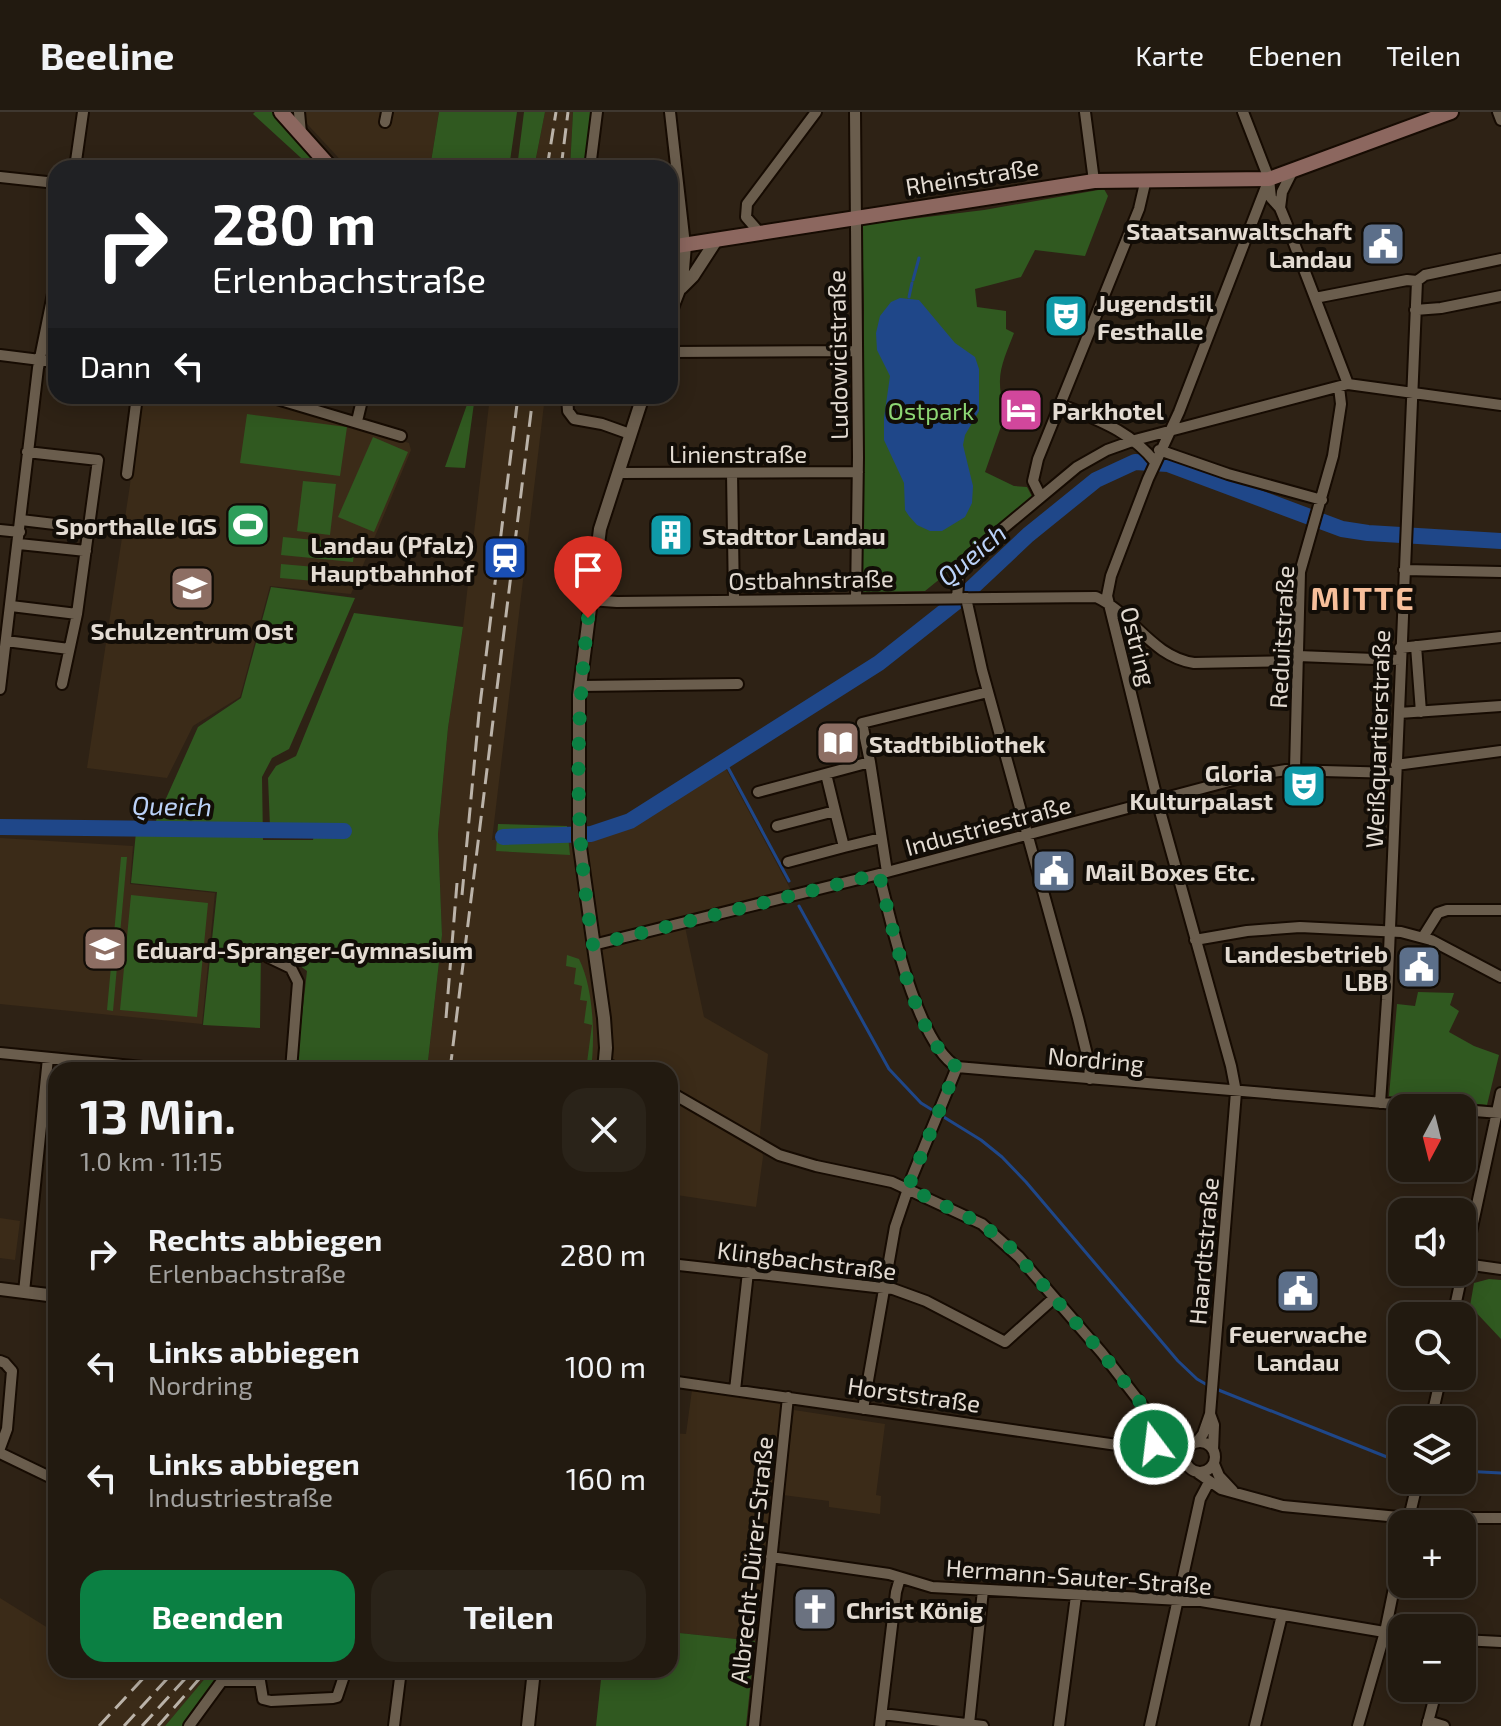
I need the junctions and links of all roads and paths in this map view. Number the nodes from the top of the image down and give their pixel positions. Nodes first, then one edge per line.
1 (83, 112) edge
2 (281, 112) edge
3 (299, 112) edge
4 (597, 112) edge
5 (670, 112) edge
6 (816, 112) edge
7 (855, 112) edge
8 (1085, 112) edge
9 (1243, 112) edge
10 (1451, 112) edge
11 (1498, 112) edge
12 (1501, 120) edge
13 (301, 133) junction
14 (76, 160) edge
15 (324, 160) edge
16 (591, 160) edge
17 (675, 160) edge
18 (1292, 172) junction
19 (0, 177) edge
20 (1146, 179) junction
21 (1269, 179) junction
22 (1094, 181) junction
23 (48, 182) edge
24 (0, 188) edge
25 (678, 190) edge
26 (1280, 208) junction
27 (680, 210) junction
28 (678, 213) edge
29 (856, 217) junction
30 (759, 232) junction
31 (678, 234) edge
32 (717, 239) junction
33 (678, 246) edge
34 (678, 248) edge
35 (1501, 259) edge
36 (678, 281) edge
37 (1417, 281) junction
38 (681, 288) junction
39 (678, 295) edge
40 (1501, 296) edge
41 (1315, 298) junction
42 (1415, 310) junction
43 (48, 320) edge
44 (856, 351) junction
45 (678, 352) edge
46 (0, 355) edge
47 (40, 360) junction
48 (48, 361) edge
49 (1344, 386) junction
50 (1413, 392) junction
51 (136, 404) edge
52 (296, 404) edge
53 (361, 404) edge
54 (568, 404) edge
55 (640, 404) edge
56 (1060, 404) junction
57 (1501, 405) edge
58 (357, 421) junction
59 (1168, 432) junction
60 (630, 434) junction
61 (401, 436) dead end
62 (1135, 440) junction
63 (27, 452) junction
64 (1157, 456) junction
65 (858, 472) junction
66 (618, 473) junction
67 (732, 473) junction
68 (127, 474) dead end
69 (1041, 497) junction
70 (1321, 504) junction
71 (21, 520) junction
72 (88, 528) junction
73 (0, 530) edge
74 (19, 538) junction
75 (86, 551) junction
76 (1404, 570) junction
77 (1501, 572) edge
78 (962, 598) junction
79 (856, 599) junction
80 (590, 600) junction
81 (734, 600) junction
82 (1107, 603) junction
83 (11, 606) junction
84 (77, 614) junction
85 (1500, 637) edge
86 (6, 641) junction
87 (1416, 646) junction
88 (1400, 648) junction
89 (69, 649) junction
90 (1298, 658) junction
91 (1400, 660) junction
92 (62, 684) dead end
93 (738, 684) dead end
94 (580, 686) junction
95 (0, 689) edge
96 (988, 692) junction
97 (1501, 706) edge
98 (1421, 712) junction
99 (1399, 713) junction
100 (1501, 751) edge
101 (870, 762) junction
102 (1396, 769) junction
103 (1295, 770) junction
104 (826, 774) junction
105 (758, 792) dead end
106 (1157, 800) junction
107 (835, 811) junction
108 (777, 826) dead end
109 (1028, 834) junction
110 (881, 838) junction
111 (844, 847) junction
112 (788, 862) dead end
113 (883, 873) junction
114 (1501, 910) edge
115 (1390, 930) junction
116 (1423, 937) junction
117 (1195, 940) junction
118 (593, 945) junction
119 (268, 957) dead end
120 (1501, 977) edge
121 (0, 1053) edge
122 (48, 1058) junction
123 (79, 1062) edge
124 (292, 1062) edge
125 (604, 1062) edge
126 (957, 1067) junction
127 (1090, 1079) junction
128 (1236, 1092) junction
129 (1501, 1093) edge
130 (678, 1097) edge
131 (1380, 1103) junction
132 (1388, 1104) edge
133 (1476, 1111) edge
134 (1499, 1113) edge
135 (908, 1188) junction
136 (1476, 1215) edge
137 (678, 1265) edge
138 (1476, 1266) edge
139 (1501, 1269) edge
140 (748, 1272) junction
141 (883, 1287) junction
142 (0, 1289) edge
143 (24, 1292) junction
144 (48, 1295) edge
145 (1054, 1298) junction
146 (0, 1361) edge
147 (678, 1382) edge
148 (735, 1390) junction
149 (788, 1397) junction
150 (863, 1409) junction
151 (1210, 1414) junction
152 (1193, 1444) junction
153 (0, 1450) edge
154 (1152, 1450) junction
155 (1213, 1450) junction
156 (1186, 1464) junction
157 (1214, 1464) junction
158 (1198, 1473) junction
159 (48, 1476) edge
160 (1209, 1482) junction
161 (1236, 1493) junction
162 (1501, 1518) edge
163 (1388, 1519) edge
164 (1476, 1519) edge
165 (771, 1557) junction
166 (900, 1578) junction
167 (983, 1590) junction
168 (1076, 1596) junction
169 (1392, 1598) edge
170 (1179, 1601) junction
171 (1282, 1615) junction
172 (1385, 1632) junction
173 (1388, 1633) edge
174 (1476, 1641) edge
175 (1501, 1642) edge
176 (225, 1678) edge
177 (343, 1678) edge
178 (400, 1678) edge
179 (533, 1678) edge
180 (223, 1681) junction
181 (1434, 1702) edge
182 (882, 1714) junction
183 (969, 1724) junction
184 (1428, 1724) edge
185 (189, 1726) edge
186 (394, 1726) edge
187 (528, 1726) edge
188 (754, 1726) edge
189 (880, 1726) edge
190 (983, 1726) edge
191 (1059, 1726) edge
192 (1150, 1726) edge
193 (1255, 1726) edge
194 (1358, 1726) edge
195 (1444, 1726) edge

1 - 14 street
2 - 13 main road
3 - 13 street
4 - 16 street
5 - 17 street
6 - 30 street
7 - 29 street, Ludowicistraße
8 - 22 street
9 - 21 street
10 - 18 main road, Rheinstraße
11 - 12 street
13 - 15 main road
18 - 21 main road, Rheinstraße
18 - 26 street
19 - 23 street
19 - 24 street
20 - 21 main road, Rheinstraße
20 - 22 main road, Rheinstraße
20 - 56 street
21 - 26 street
21 - 59 street, Ostring
22 - 29 main road, Rheinstraße
25 - 27 street
26 - 41 street
27 - 28 street
27 - 31 street
29 - 30 main road, Rheinstraße
29 - 44 street, Ludowicistraße
30 - 32 main road, Rheinstraße
32 - 33 main road, Rheinstraße
32 - 38 street
34 - 38 street
35 - 37 street
36 - 38 street
37 - 41 street
37 - 42 street, Weißquartierstraße
38 - 39 street
40 - 42 street
41 - 49 street
42 - 50 street, Weißquartierstraße
43 - 47 street
44 - 45 street
44 - 65 street, Ludowicistraße
46 - 47 street
47 - 48 street
47 - 63 street
49 - 50 street
49 - 59 street
49 - 70 street, Reduitstraße
50 - 57 street
50 - 76 street, Weißquartierstraße
51 - 68 street
52 - 58 street
53 - 58 street
54 - 60 street
55 - 60 street
56 - 62 street
56 - 69 street
58 - 61 street
59 - 62 street
59 - 64 street, Ostring
60 - 66 street
62 - 64 street
62 - 69 street
63 - 71 street
63 - 72 street
64 - 70 street
64 - 82 street, Ostring
65 - 67 street, Linienstraße
65 - 79 street, Ludowicistraße
66 - 67 street, Linienstraße
66 - 80 street
67 - 81 street
69 - 78 street
70 - 90 street, Reduitstraße
71 - 72 street
71 - 74 street
72 - 75 street
73 - 74 street
74 - 75 street
74 - 83 street
75 - 84 street
76 - 77 street
76 - 88 street, Weißquartierstraße
78 - 79 street, Ostbahnstraße
78 - 82 street, Ostbahnstraße
78 - 96 street
79 - 81 street, Ostbahnstraße
80 - 81 street, Ostbahnstraße
80 - 94 street
82 - 90 street
82 - 106 street, Ostring
83 - 84 street
83 - 86 street
84 - 89 street
85 - 87 street
86 - 89 street
86 - 95 street
87 - 88 street
87 - 98 street
88 - 91 street, Weißquartierstraße
89 - 92 street
90 - 91 street
90 - 103 street, Reduitstraße
91 - 99 street, Weißquartierstraße
93 - 94 street
94 - 118 street
96 - 101 street
96 - 109 street
97 - 98 street
98 - 99 street
99 - 102 street, Weißquartierstraße
100 - 102 street, Industriestraße
101 - 104 street
101 - 110 street
102 - 103 street, Industriestraße
102 - 115 street, Weißquartierstraße
103 - 106 street, Industriestraße
104 - 105 street
104 - 107 street
106 - 109 street, Industriestraße
106 - 117 street, Ostring
107 - 108 street
107 - 111 street
109 - 113 street, Industriestraße
109 - 127 street
110 - 111 street
110 - 113 street
111 - 112 street
113 - 118 street, Industriestraße
113 - 126 street
114 - 116 street
115 - 116 street
115 - 117 street
115 - 131 street, Weißquartierstraße
116 - 120 street
117 - 128 street, Ostring
118 - 125 street
119 - 124 street
121 - 122 street
122 - 123 street
122 - 143 street
126 - 127 street, Nordring
126 - 135 street
127 - 128 street, Nordring
128 - 131 street, Nordring
128 - 151 street, Haardtstraße
129 - 134 street
130 - 135 street
131 - 132 street, Nordring
133 - 134 street
134 - 136 street
135 - 141 street
135 - 145 street
137 - 140 street, Klingbachstraße
138 - 139 street
140 - 141 street, Klingbachstraße
140 - 148 street
141 - 145 street, Klingbachstraße
141 - 150 street
142 - 143 street
143 - 144 street
145 - 154 street
146 - 153 street
147 - 148 street, Horststraße
148 - 149 street, Horststraße
149 - 150 street, Horststraße
149 - 165 street, Albrecht-Dürer-Straße
150 - 154 street, Horststraße
151 - 152 street, Haardtstraße
151 - 155 street, Haardtstraße
152 - 154 street, Horststraße
152 - 155 street
152 - 156 street
153 - 159 street
154 - 156 street, Horststraße
155 - 157 street
156 - 158 street, Horststraße
157 - 158 street
157 - 161 street
158 - 160 street, Horststraße
160 - 161 street, Horststraße
160 - 170 street
161 - 163 street, Horststraße
162 - 164 street, Horststraße
165 - 166 street, Hermann-Sauter-Straße
165 - 188 street, Albrecht-Dürer-Straße
166 - 167 street, Hermann-Sauter-Straße
166 - 182 street
167 - 168 street, Hermann-Sauter-Straße
167 - 183 street
168 - 170 street, Hermann-Sauter-Straße
168 - 191 street
169 - 172 street
170 - 171 street, Hermann-Sauter-Straße
170 - 192 street
171 - 172 street, Hermann-Sauter-Straße
171 - 193 street
172 - 173 street, Hermann-Sauter-Straße
172 - 194 street
174 - 175 street
176 - 180 street
177 - 180 street
178 - 186 street
179 - 187 street
180 - 185 street
181 - 184 street
182 - 183 street
182 - 189 street
183 - 190 street
184 - 195 street

